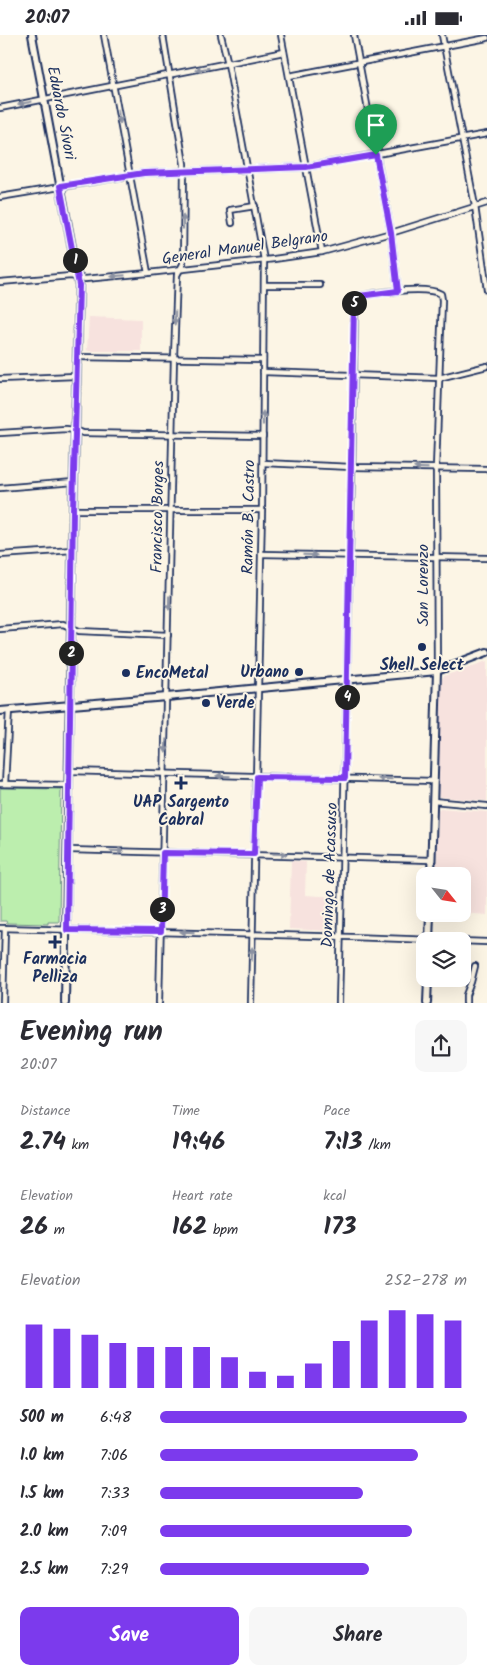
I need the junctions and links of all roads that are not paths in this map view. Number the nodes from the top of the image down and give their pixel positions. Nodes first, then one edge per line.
1 (32, 35) edge
2 (104, 35) edge
3 (163, 35) edge
4 (222, 35) edge
5 (281, 35) edge
6 (354, 35) edge
7 (442, 35) edge
8 (487, 39) edge
9 (444, 47) junction
10 (284, 53) junction
11 (359, 63) junction
12 (228, 65) junction
13 (170, 75) junction
14 (288, 76) junction
15 (114, 86) junction
16 (44, 99) junction
17 (0, 108) edge
18 (487, 134) edge
19 (462, 138) junction
20 (376, 155) junction
21 (306, 167) junction
22 (248, 170) junction
23 (184, 171) junction
24 (129, 175) junction
25 (60, 186) junction
26 (0, 197) edge
27 (487, 203) edge
28 (255, 206) junction
29 (476, 207) junction
30 (232, 223) dead end
31 (391, 233) junction
32 (322, 252) junction
33 (264, 260) junction
34 (180, 270) junction
35 (148, 273) junction
36 (79, 278) junction
37 (0, 282) edge
38 (264, 285) junction
39 (320, 285) dead end
40 (487, 290) edge
41 (398, 291) junction
42 (76, 357) junction
43 (174, 357) junction
44 (263, 360) junction
45 (487, 367) edge
46 (263, 372) junction
47 (76, 375) junction
48 (353, 376) junction
49 (439, 378) junction
50 (0, 379) edge
51 (75, 430) junction
52 (0, 433) edge
53 (172, 433) junction
54 (263, 436) junction
55 (263, 463) junction
56 (352, 467) junction
57 (436, 468) junction
58 (487, 469) edge
59 (74, 481) junction
60 (0, 488) edge
61 (73, 510) junction
62 (171, 510) junction
63 (262, 510) junction
64 (73, 549) junction
65 (261, 554) junction
66 (0, 555) edge
67 (350, 556) junction
68 (437, 557) junction
69 (487, 558) edge
70 (71, 628) junction
71 (0, 629) edge
72 (168, 635) junction
73 (487, 652) edge
74 (437, 671) junction
75 (347, 679) junction
76 (259, 688) junction
77 (167, 697) junction
78 (70, 705) junction
79 (8, 710) junction
80 (0, 711) edge
81 (69, 771) junction
82 (165, 774) junction
83 (257, 777) junction
84 (345, 778) junction
85 (434, 781) junction
86 (3, 784) edge
87 (69, 785) junction
88 (433, 801) junction
89 (487, 806) edge
90 (69, 850) junction
91 (163, 853) junction
92 (254, 854) junction
93 (343, 856) junction
94 (431, 860) junction
95 (431, 867) edge
96 (2, 928) edge
97 (67, 930) junction
98 (161, 931) junction
99 (252, 934) junction
100 (340, 936) junction
101 (416, 939) edge
102 (471, 942) edge
103 (487, 943) edge
104 (475, 966) dead end
105 (428, 987) edge
106 (3, 1003) edge
107 (65, 1003) edge
108 (159, 1003) edge
109 (251, 1003) edge
110 (339, 1003) edge
111 (427, 1003) edge
112 (466, 1003) edge

1 - 16 street, Eduardo Sívori
2 - 15 street
3 - 13 street, Francisco Borges
4 - 12 street, Ramón B. Castro
5 - 10 street
6 - 11 street
7 - 9 street
8 - 9 street
9 - 11 street
9 - 19 street
10 - 12 street
10 - 14 street
11 - 14 street
11 - 20 street
12 -> 13 street
12 - 22 street, Ramón B. Castro
13 - 15 street
13 - 23 street, Francisco Borges
14 - 21 street
15 - 16 street
15 -> 24 street
16 -> 17 street
16 - 25 street, Eduardo Sívori
18 - 19 street
19 - 20 street
19 - 29 street
20 - 21 street
20 - 31 street
21 - 22 street
21 - 32 street
22 - 23 street
22 - 28 street, Ramón B. Castro
23 - 24 street
34 -> 23 street, Francisco Borges
24 - 25 street
24 - 35 street
25 - 26 street
25 - 36 street, Eduardo Sívori
27 - 29 street, General Manuel Belgrano
28 - 30 street
28 - 33 street, Ramón B. Castro
29 - 31 street, General Manuel Belgrano
29 - 40 street
31 - 32 street, General Manuel Belgrano
31 - 41 street
32 - 33 street, General Manuel Belgrano
33 - 34 street, General Manuel Belgrano
33 - 38 street, Ramón B. Castro
34 - 35 street, General Manuel Belgrano
34 -> 43 street, Francisco Borges
35 -> 36 street, General Manuel Belgrano
36 - 37 street, General Manuel Belgrano
36 - 42 street, Eduardo Sívori
38 - 39 street
38 - 44 street, Ramón B. Castro
41 - 48 street, Domingo de Acassuso
41 - 49 street, San Lorenzo
42 - 43 street
42 - 47 street, Eduardo Sívori
43 - 44 street
43 - 53 street, Francisco Borges
44 - 46 street, Ramón B. Castro
45 - 49 street
46 - 48 street
54 -> 46 street, Ramón B. Castro
47 - 50 street
47 - 51 street, Eduardo Sívori
48 - 49 street
48 - 56 street, Domingo de Acassuso
49 - 57 street, San Lorenzo
51 - 52 street
51 - 53 street
51 - 59 street, Eduardo Sívori
53 - 54 street
53 - 62 street, Francisco Borges
54 - 55 street, Ramón B. Castro
55 - 56 street
55 - 63 street, Ramón B. Castro
57 -> 56 street
56 - 67 street, Domingo de Acassuso
57 - 58 street
57 - 68 street, San Lorenzo
59 - 60 street
59 - 61 street, Eduardo Sívori
61 - 62 street
61 - 64 street, Eduardo Sívori
62 - 63 street
62 -> 72 street, Francisco Borges
63 - 65 street, Ramón B. Castro
64 - 66 street
64 - 70 street, Eduardo Sívori
65 -> 67 street
65 - 76 street, Ramón B. Castro
67 - 68 street
67 - 75 street, Domingo de Acassuso
68 - 69 street
68 - 74 street, San Lorenzo
70 - 71 street
70 - 72 street
70 - 78 street, Eduardo Sívori
72 - 77 street, Francisco Borges
73 - 74 street
74 - 75 street
74 - 85 street, San Lorenzo
75 - 76 street
75 - 84 street, Domingo de Acassuso
76 - 77 street
76 - 83 street, Ramón B. Castro
77 - 78 street
77 -> 82 street, Francisco Borges
78 - 79 street
78 - 81 street, Eduardo Sívori
79 - 80 street
79 - 86 street
81 - 82 street
81 - 87 street, Eduardo Sívori
83 -> 82 street
82 - 91 street, Francisco Borges
83 - 84 street
83 - 92 street, Ramón B. Castro
85 -> 84 street
84 - 93 street, Domingo de Acassuso
85 - 88 street, San Lorenzo
86 - 87 street
87 - 90 street, Eduardo Sívori
88 - 89 street
88 - 94 street, San Lorenzo
90 -> 91 street
90 - 97 street, Eduardo Sívori
91 - 92 street
91 - 98 street, Francisco Borges
92 -> 93 street
92 - 99 street, Ramón B. Castro
93 - 94 street
93 - 100 street, Domingo de Acassuso
94 - 95 street, San Lorenzo
96 - 97 street
96 - 106 street
97 - 98 street
97 - 107 street, Eduardo Sívori
99 -> 98 street
98 - 108 street, Francisco Borges
99 - 100 street
109 -> 99 street, Ramón B. Castro
100 - 101 street
100 - 110 street, Domingo de Acassuso
102 - 103 street
104 - 112 street
105 - 111 street

